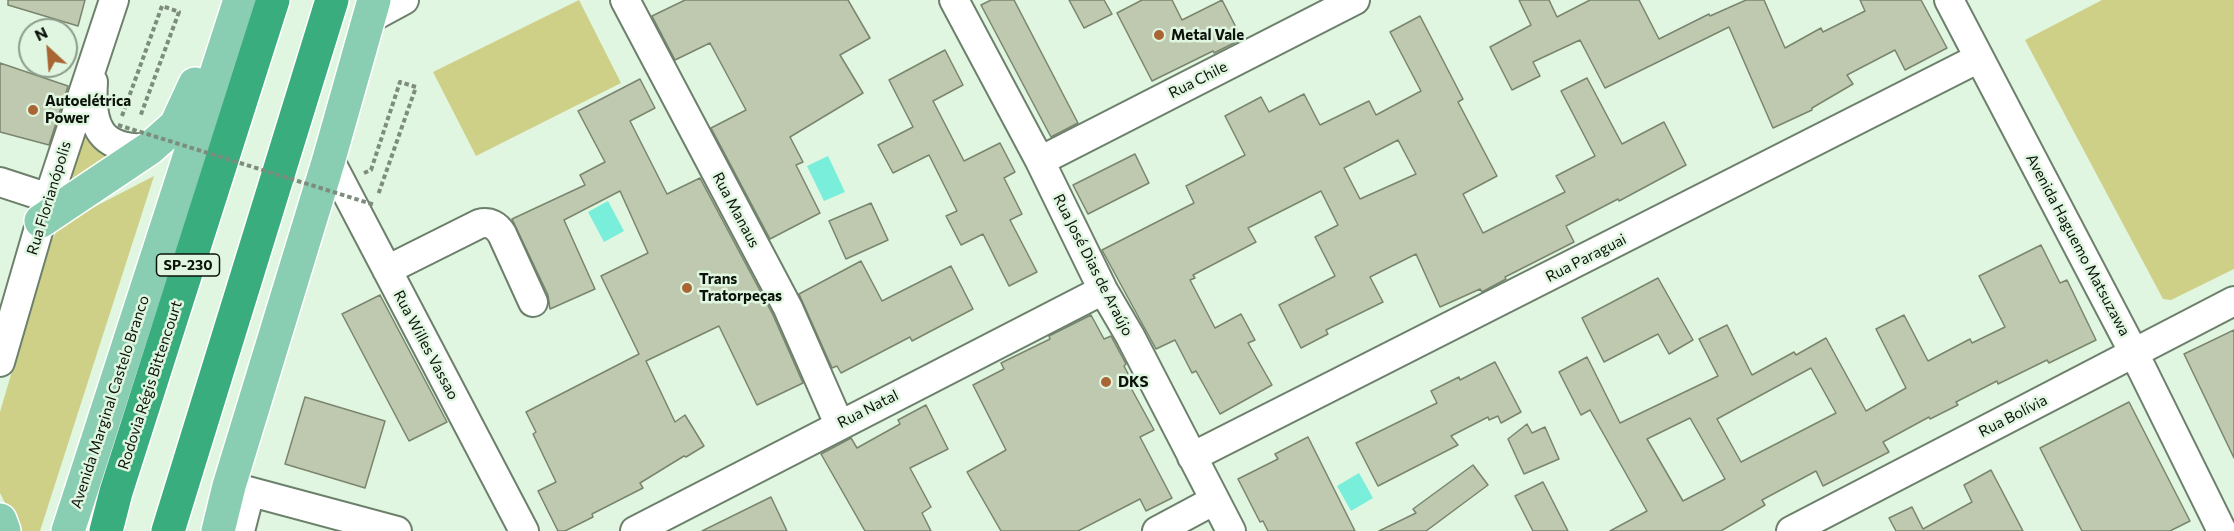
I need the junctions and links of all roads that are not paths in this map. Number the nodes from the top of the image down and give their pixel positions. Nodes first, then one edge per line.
1 (114, 0) edge
2 (238, 0) edge
3 (273, 0) edge
4 (332, 0) edge
5 (404, 0) edge
6 (625, 0) edge
7 (954, 0) edge
8 (1355, 0) edge
9 (1949, 0) edge
10 (371, 10) edge
11 (1979, 58) junction
12 (94, 59) junction
13 (150, 148) junction
14 (1040, 161) junction
15 (335, 171) junction
16 (0, 182) edge
17 (45, 210) junction
18 (387, 270) junction
19 (1102, 290) junction
20 (2234, 301) edge
21 (532, 302) dead end
22 (2134, 353) junction
23 (1, 357) edge
24 (839, 424) junction
25 (1192, 457) junction
26 (240, 489) junction
27 (2204, 492) junction
28 (1215, 500) junction
29 (0, 520) edge
30 (4, 531) edge
31 (68, 531) edge
32 (106, 531) edge
33 (168, 531) edge
34 (218, 531) edge
35 (240, 531) edge
36 (397, 531) edge
37 (524, 531) edge
38 (635, 531) edge
39 (1157, 531) edge
40 (1231, 531) edge
41 (1791, 531) edge
42 (2222, 531) edge
43 (2232, 531) edge

1 - 12 street, Rua Florianópolis
2 - 13 main road
2 - 31 main road, Avenida Marginal Castelo Branco
3 - 32 highway, Rodovia Régis Bittencourt / SP-230
4 - 33 highway
5 - 10 street
6 - 24 street, Rua Manaus
7 - 14 street, Rua José Dias de Araújo
8 - 14 street, Rua Chile
9 - 11 street, Avenida Haguemo Matsuzawa
10 - 15 main road
11 - 22 street, Avenida Haguemo Matsuzawa
11 - 25 street, Rua Paraguai
12 - 13 street
12 - 17 street, Rua Florianópolis
13 - 17 main road
14 - 19 street, Rua José Dias de Araújo
15 - 18 street, Rua Willes Vassao
15 - 26 main road
16 - 17 street
17 - 23 street, Rua Florianópolis
18 - 21 street
18 - 37 street, Rua Willes Vassao
19 - 24 street, Rua Natal
19 - 25 street, Rua José Dias de Araújo
20 - 22 street, Rua Bolívia
22 - 27 street, Avenida Haguemo Matsuzawa
22 - 41 street, Rua Bolívia
24 - 38 street, Rua Natal
25 - 28 street, Rua José Dias de Araújo
26 - 34 main road
26 - 35 street
26 - 36 street
27 - 42 street, Avenida Haguemo Matsuzawa
27 - 43 street, Avenida Haguemo Matsuzawa
28 - 39 street
28 - 40 street, Rua José Dias de Araújo
29 - 30 main road

